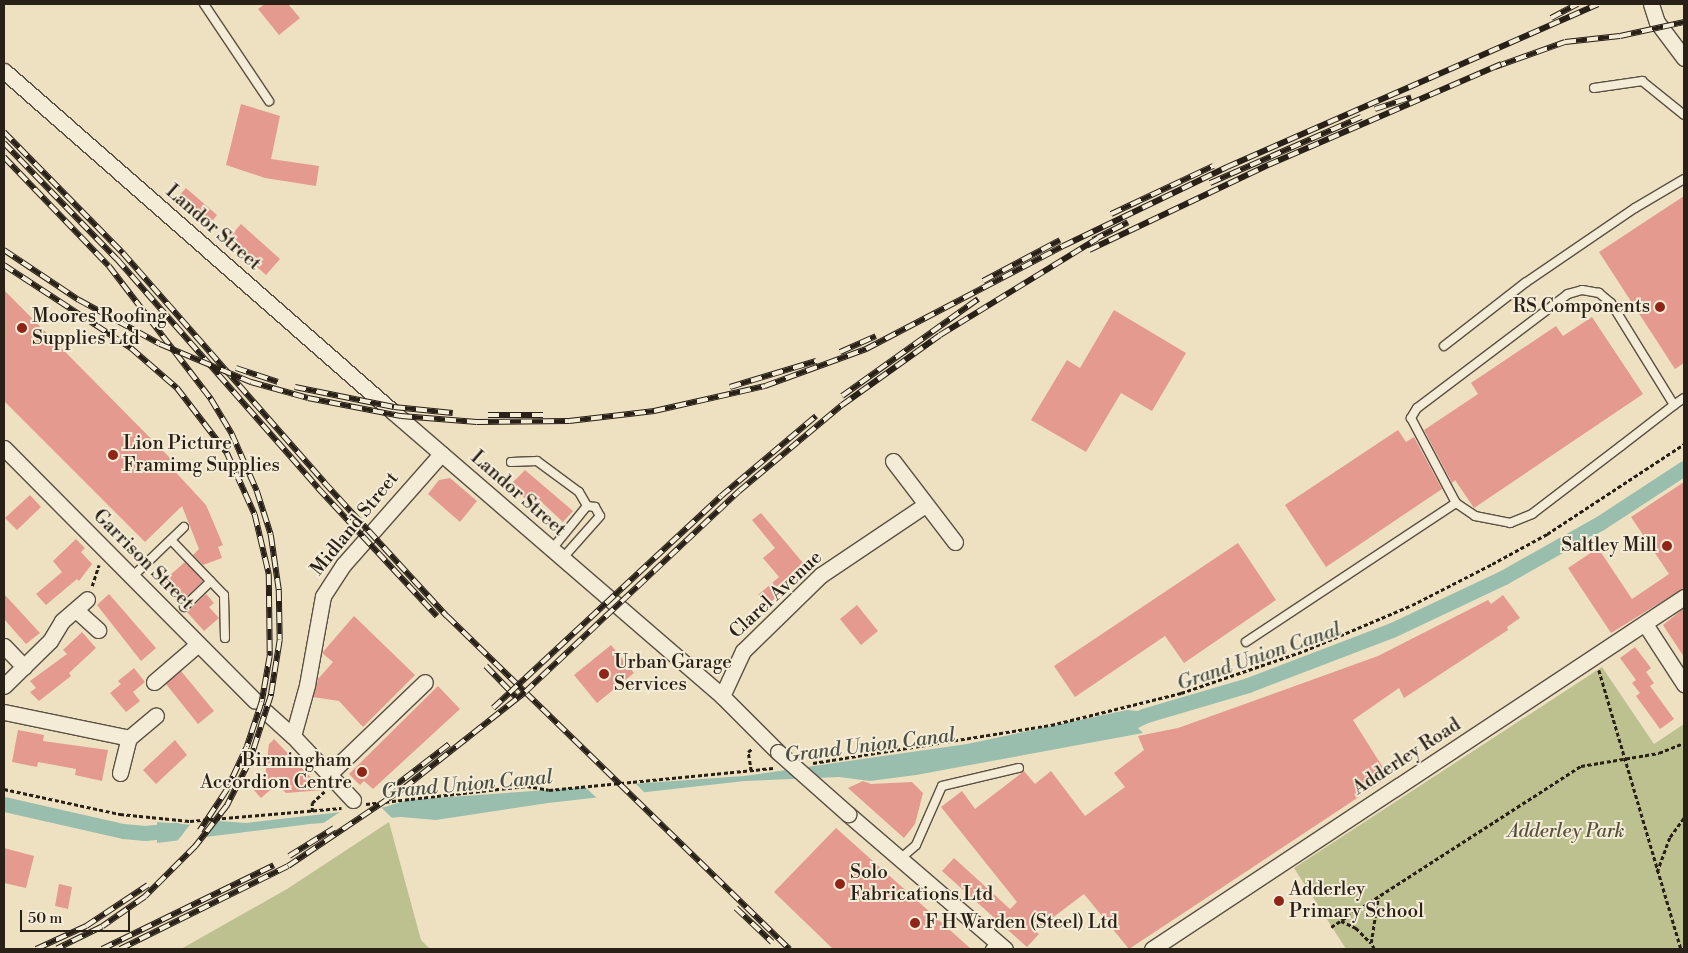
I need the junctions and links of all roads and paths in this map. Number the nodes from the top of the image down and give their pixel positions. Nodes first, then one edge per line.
1 (204, 4) edge
2 (1651, 4) edge
3 (1684, 58) edge
4 (4, 71) edge
5 (1594, 88) dead end
6 (269, 101) dead end
7 (1684, 115) edge
8 (1684, 179) edge
9 (1444, 346) dead end
10 (1684, 398) edge
11 (1674, 406) junction
12 (1684, 444) edge
13 (4, 448) edge
14 (440, 454) junction
15 (893, 461) dead end
16 (511, 462) dead end
17 (1456, 503) junction
18 (925, 505) junction
19 (587, 506) junction
20 (184, 527) dead end
21 (171, 540) junction
22 (955, 542) dead end
23 (108, 553) junction
24 (557, 554) junction
25 (132, 577) junction
26 (211, 581) junction
27 (1684, 597) edge
28 (87, 599) joint
29 (184, 607) dead end
30 (76, 610) junction
31 (1645, 624) junction
32 (98, 630) dead end
33 (225, 638) dead end
34 (1246, 642) dead end
35 (198, 644) junction
36 (4, 646) edge
37 (1595, 656) junction
38 (24, 667) junction
39 (154, 682) dead end
40 (425, 682) dead end
41 (1684, 684) edge
42 (4, 686) edge
43 (722, 696) junction
44 (255, 701) dead end
45 (4, 712) edge
46 (266, 712) dead end
47 (156, 715) dead end
48 (293, 736) junction
49 (764, 737) junction
50 (129, 738) junction
51 (1684, 743) edge
52 (1622, 757) junction
53 (806, 764) dead end
54 (779, 768) dead end
55 (1019, 768) dead end
56 (751, 771) junction
57 (120, 773) dead end
58 (332, 778) junction
59 (4, 789) edge
60 (352, 804) junction
61 (312, 812) junction
62 (1684, 818) edge
63 (900, 859) junction
64 (1657, 873) junction
65 (1378, 898) junction
66 (1340, 922) junction
67 (1332, 927) dead end
68 (1371, 943) junction
69 (997, 947) edge
70 (1152, 949) edge
71 (1374, 949) edge
72 (1681, 949) edge

1 - 6 lane
2 - 3 street
4 - 14 street, Landor Street
5 - 7 lane
8 - 9 lane
10 - 11 lane
11 - 17 lane
11 - 17 lane
12 - 53 path
13 - 23 street, Garrison Street
14 - 24 street, Landor Street
14 - 48 street, Midland Street
15 - 18 street
16 - 19 lane
17 - 34 lane
18 - 22 street
18 - 43 street, Clarel Avenue
19 - 24 lane
19 - 24 lane
20 - 21 lane
21 - 25 lane
21 - 26 lane
23 - 25 street, Garrison Street
23 - 28 path
24 - 43 street, Landor Street
25 - 35 street, Garrison Street
26 - 29 lane
26 - 33 lane
27 - 31 street, Adderley Road
28 - 30 street
30 - 32 street
30 - 38 street
31 - 37 street, Adderley Road
31 - 41 street
35 - 39 street
35 - 44 street, Garrison Street
36 - 38 street
37 - 52 path
37 - 70 street, Adderley Road
38 - 42 street
40 - 58 street
43 - 49 street, Landor Street
45 - 50 street
46 - 48 street
47 - 50 street
48 - 58 street
49 - 56 path
49 - 63 street, Landor Street, bridge
50 - 57 street
51 - 52 path
52 - 64 path
52 - 65 path
54 - 56 path
55 - 63 lane
56 - 60 path
58 - 60 street
58 - 61 path
59 - 61 path
60 - 61 path
62 - 64 path
63 - 69 street, Landor Street
64 - 72 path
65 - 66 path
65 - 68 path
66 - 67 path
66 - 68 path
68 - 71 path

